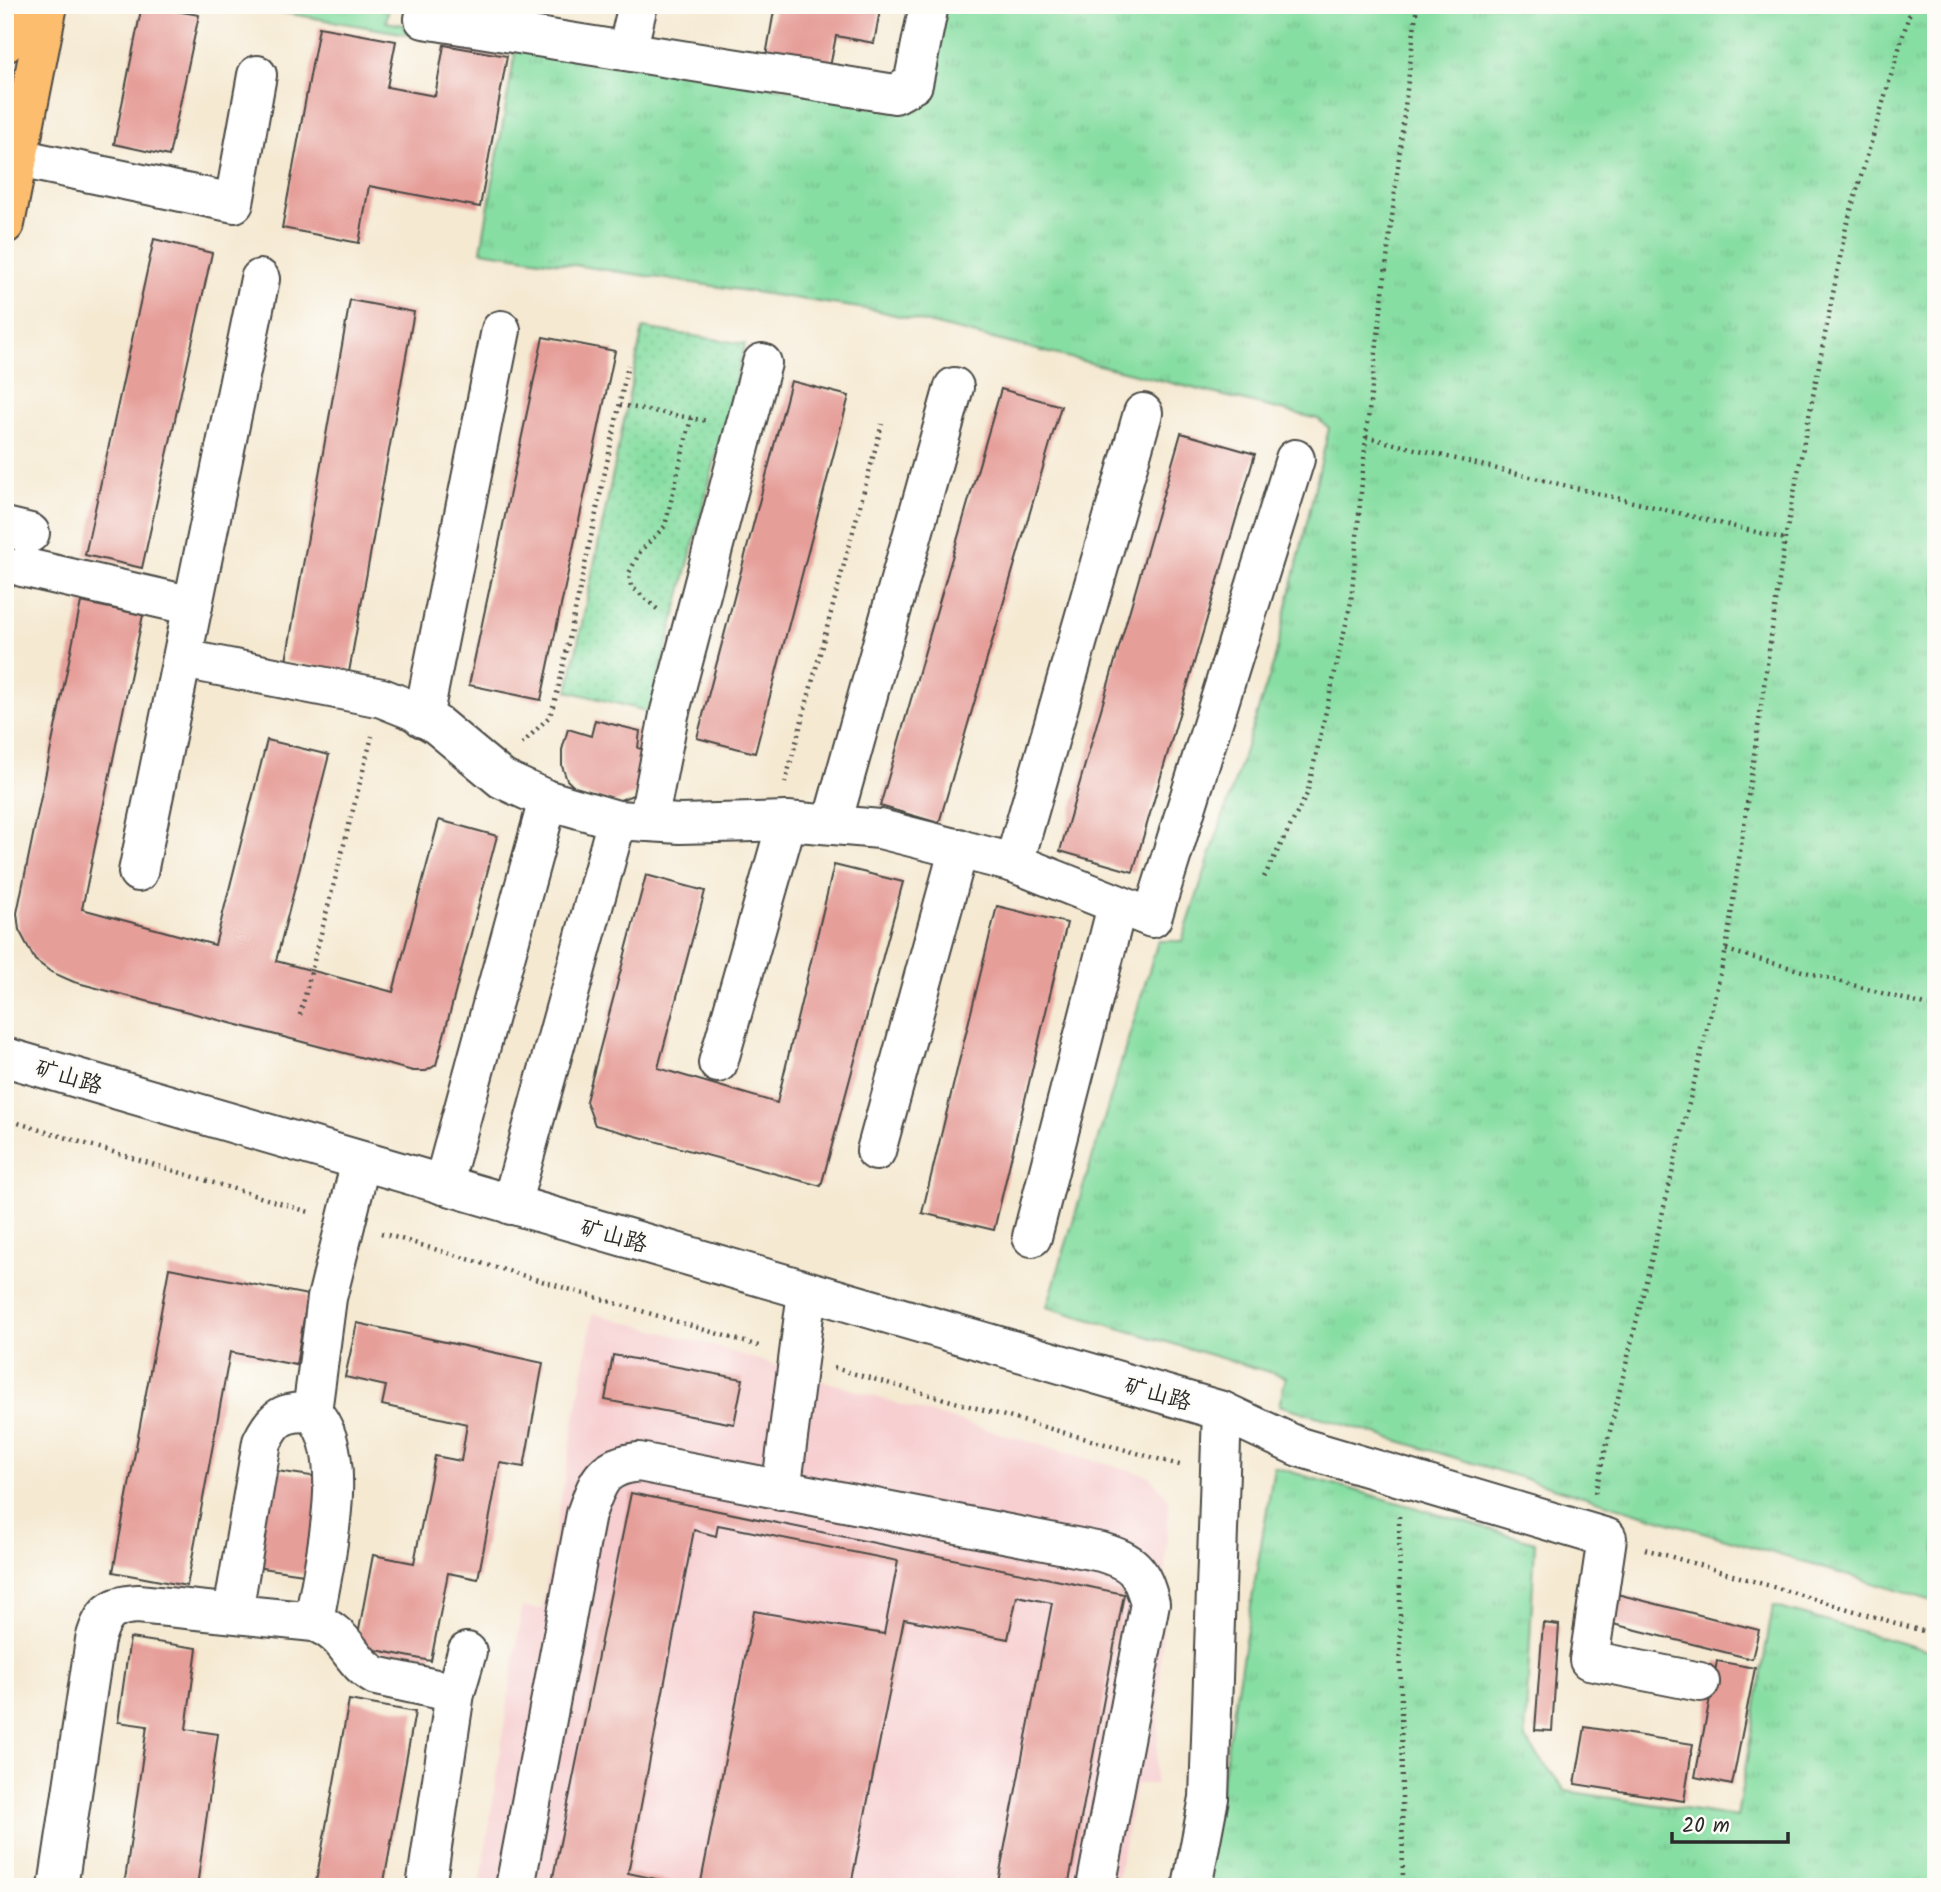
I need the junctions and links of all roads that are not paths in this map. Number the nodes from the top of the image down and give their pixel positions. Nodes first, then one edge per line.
1 (13, 5) edge
2 (48, 5) edge
3 (427, 5) edge
4 (638, 5) edge
5 (929, 5) edge
6 (5, 43) edge
7 (627, 51) junction
8 (257, 75) dead end
9 (13, 163) edge
10 (5, 224) edge
11 (260, 279) dead end
12 (501, 330) dead end
13 (762, 363) dead end
14 (954, 387) dead end
15 (1143, 413) dead end
16 (1295, 458) dead end
17 (19, 542) edge
18 (193, 606) junction
19 (183, 659) junction
20 (424, 718) junction
21 (548, 800) junction
22 (632, 821) junction
23 (781, 821) junction
24 (832, 822) junction
25 (959, 848) junction
26 (1014, 863) junction
27 (138, 873) dead end
28 (1117, 906) junction
29 (5, 1056) edge
30 (718, 1063) dead end
31 (876, 1151) dead end
32 (361, 1161) junction
33 (443, 1185) junction
34 (511, 1205) junction
35 (1032, 1237) dead end
36 (807, 1292) junction
37 (1222, 1411) junction
38 (312, 1412) junction
39 (781, 1491) junction
40 (233, 1612) junction
41 (314, 1622) junction
42 (467, 1652) dead end
43 (1700, 1682) dead end
44 (455, 1693) junction
45 (58, 1887) edge
46 (426, 1887) edge
47 (515, 1887) edge
48 (1096, 1887) edge
49 (1192, 1887) edge

1 - 6 main road
2 - 9 main road
3 - 7 street
4 - 7 street
5 - 7 street
8 - 9 street
9 - 10 main road
11 - 18 street
12 - 20 street
13 - 22 street
14 - 24 street
15 - 26 street
16 - 28 street
17 - 18 street
18 - 19 street
19 - 20 street
19 - 27 street
20 - 21 street
21 - 22 street
21 - 33 street
22 - 23 street
22 - 34 street
23 - 24 street
23 - 30 street
24 - 25 street
25 - 26 street
25 - 31 street
26 - 28 street
28 - 35 street
29 - 32 street, 矿山路
32 - 33 street, 矿山路
32 - 38 street
33 - 34 street, 矿山路
34 - 36 street, 矿山路
36 - 37 street, 矿山路
36 - 39 street
37 - 43 street, 矿山路
37 - 49 street
38 - 40 street
38 - 41 street
39 - 47 street
39 - 48 street
40 - 41 street
40 - 45 street
41 - 44 street
42 - 44 street
44 - 46 street

